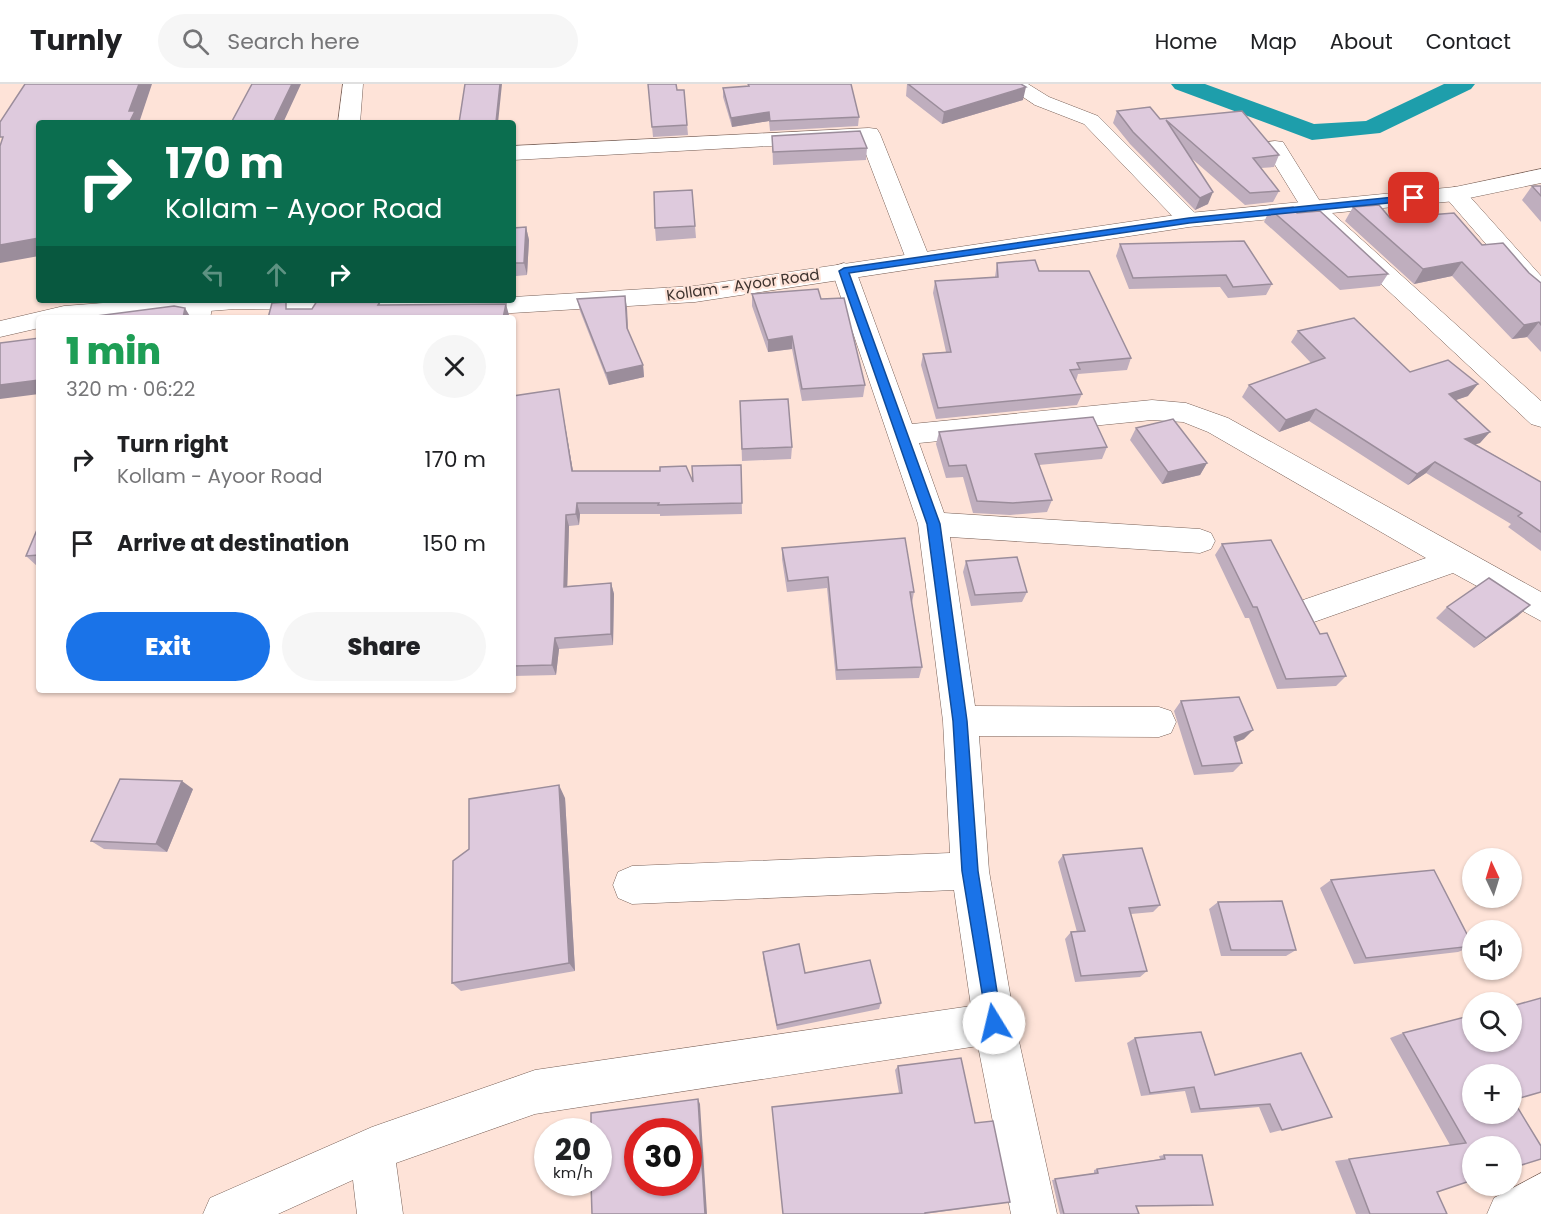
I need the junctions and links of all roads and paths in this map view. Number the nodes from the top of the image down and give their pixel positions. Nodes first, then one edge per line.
1 (353, 84) edge
2 (1014, 84) edge
3 (349, 120) edge
4 (1275, 147) edge
5 (516, 153) edge
6 (1541, 176) edge
7 (1455, 194) junction
8 (1312, 207) junction
9 (1189, 220) junction
10 (918, 259) junction
11 (844, 271) junction
12 (1541, 291) edge
13 (228, 303) edge
14 (261, 303) edge
15 (300, 306) edge
16 (198, 311) edge
17 (60, 315) edge
18 (36, 321) edge
19 (0, 329) edge
20 (1541, 417) edge
21 (900, 435) junction
22 (933, 524) junction
23 (1200, 541) dead end
24 (1455, 560) junction
25 (1541, 608) edge
26 (1314, 609) dead end
27 (960, 721) junction
28 (1160, 722) dead end
29 (970, 871) junction
30 (632, 885) dead end
31 (994, 1023) junction
32 (372, 1149) junction
33 (1541, 1196) edge
34 (226, 1214) edge
35 (380, 1214) edge
36 (1034, 1214) edge
37 (1510, 1214) edge

1 - 3 street
2 - 9 street
4 - 8 street
5 - 10 street
6 - 7 street, Kollam - Ayoor Road
7 - 8 street, Kollam - Ayoor Road
7 - 12 street
8 - 9 street, Kollam - Ayoor Road
8 - 20 street
9 - 10 street, Kollam - Ayoor Road
10 - 11 street, Kollam - Ayoor Road
11 - 15 street, Kollam - Ayoor Road
11 - 21 street
13 - 16 street, Kollam - Ayoor Road
14 - 15 street, Kollam - Ayoor Road
16 - 17 street, Kollam - Ayoor Road
18 - 19 street
21 - 22 street
21 - 24 street
22 - 23 street
22 - 27 street
24 - 25 street
24 - 26 street
27 - 28 street
27 - 29 street
29 - 30 street
29 - 31 street
31 - 32 street
31 - 36 street
32 - 34 street
32 - 35 street
33 - 37 street

